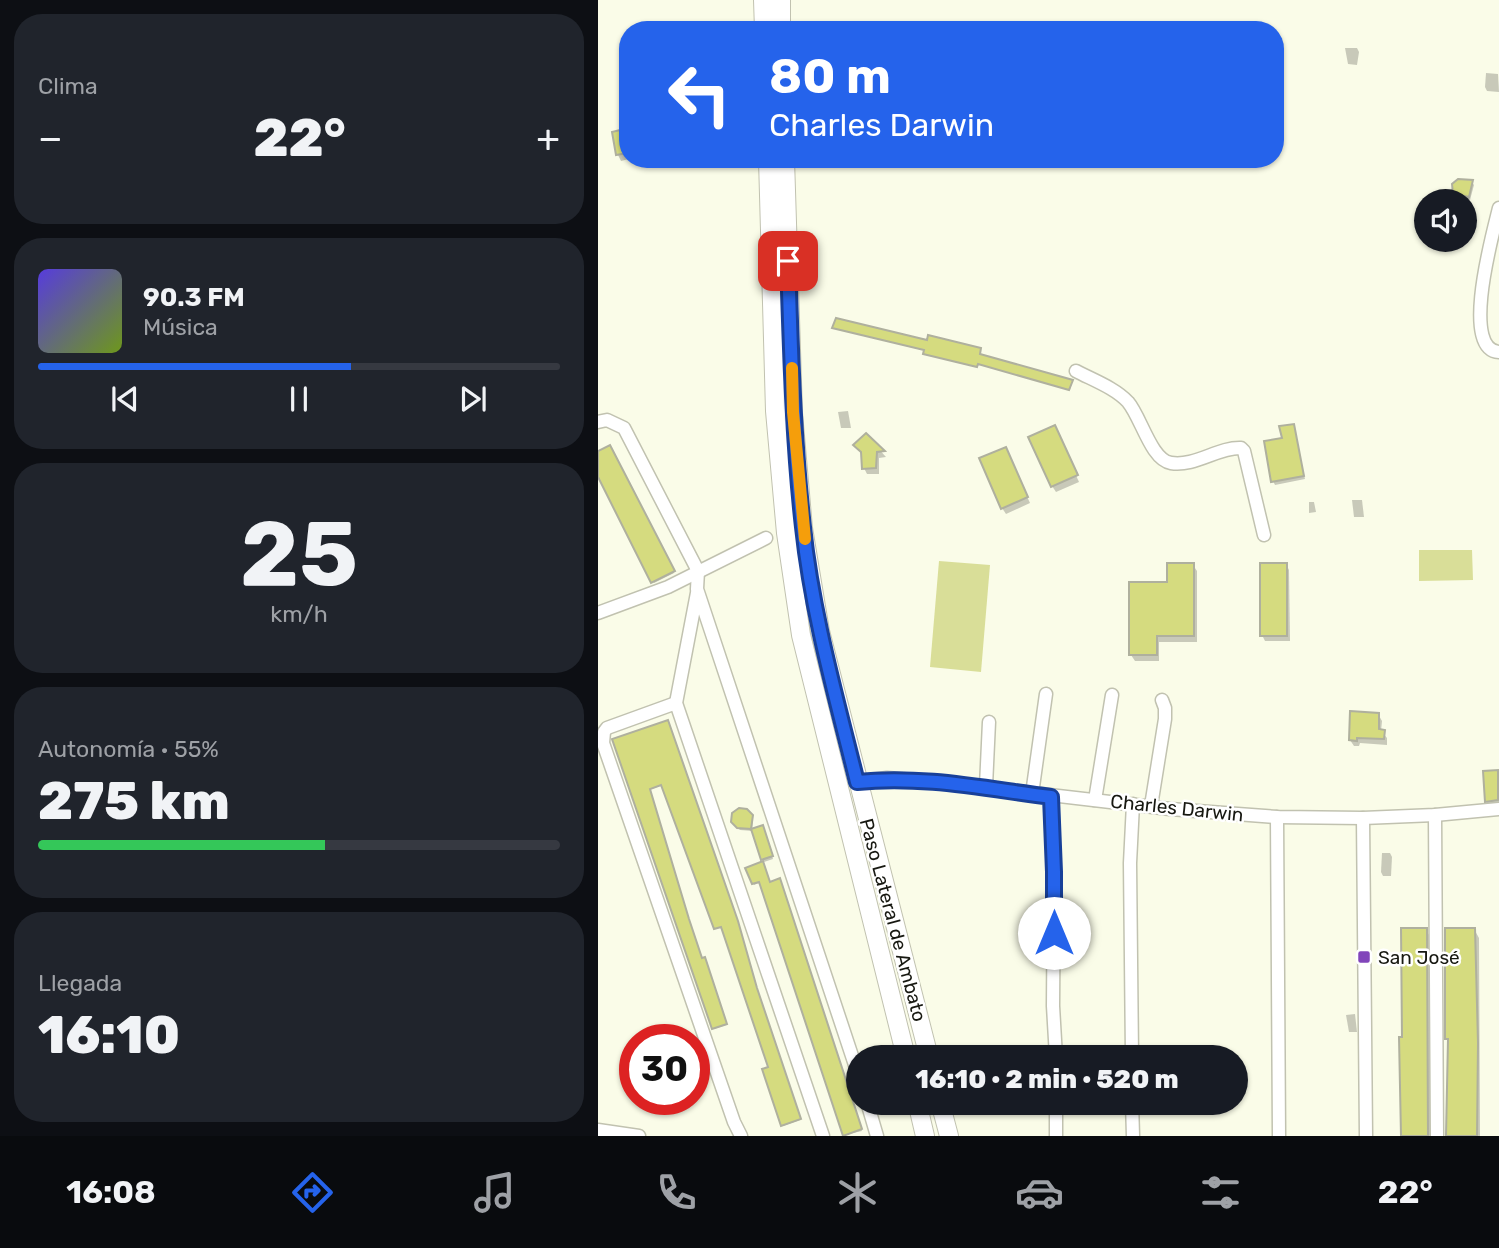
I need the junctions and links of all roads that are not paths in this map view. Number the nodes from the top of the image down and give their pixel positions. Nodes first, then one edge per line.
1 (763, 0) edge
2 (781, 0) edge
3 (764, 21) edge
4 (781, 21) edge
5 (768, 168) edge
6 (785, 168) edge
7 (1499, 208) edge
8 (1499, 352) edge
9 (1076, 371) dead end
10 (598, 422) edge
11 (1264, 535) dead end
12 (766, 538) dead end
13 (698, 571) junction
14 (697, 589) junction
15 (598, 599) edge
16 (601, 612) edge
17 (1046, 694) dead end
18 (1112, 695) dead end
19 (1162, 700) dead end
20 (676, 703) junction
21 (989, 722) dead end
22 (857, 782) junction
23 (986, 786) junction
24 (1032, 794) junction
25 (1051, 797) junction
26 (1095, 800) junction
27 (1133, 804) junction
28 (1151, 806) junction
29 (1499, 809) edge
30 (1434, 815) junction
31 (1277, 817) junction
32 (1363, 818) junction
33 (894, 917) junction
34 (873, 922) junction
35 (848, 1045) edge
36 (903, 1045) edge
37 (926, 1045) edge
38 (1055, 1045) edge
39 (1132, 1045) edge
40 (871, 1115) edge
41 (920, 1115) edge
42 (943, 1115) edge
43 (1056, 1115) edge
44 (1132, 1115) edge
45 (598, 1130) edge
46 (639, 1136) edge
47 (741, 1136) edge
48 (823, 1136) edge
49 (877, 1136) edge
50 (925, 1136) edge
51 (949, 1136) edge
52 (1056, 1136) edge
53 (1133, 1136) edge
54 (1279, 1136) edge
55 (1366, 1136) edge
56 (1437, 1136) edge

1 - 3 highway
2 - 4 highway
5 - 34 highway, Paso Lateral de Ambato
6 - 22 highway, Paso Lateral de Ambato
7 - 8 street
9 - 11 street
10 - 13 street
12 - 13 street
13 - 14 street
13 - 16 street
14 - 20 street
14 - 35 street
15 - 16 street
17 - 24 street
18 - 26 street
19 - 28 street
20 - 47 street
20 - 48 street
21 - 23 street
22 - 23 street, Charles Darwin
22 - 33 highway, Paso Lateral de Ambato
23 - 24 street, Charles Darwin
24 - 25 street, Charles Darwin
25 - 26 street, Charles Darwin
25 - 38 street
26 - 27 street, Charles Darwin
27 - 28 street, Charles Darwin
27 - 39 street
28 - 31 street, Charles Darwin
29 - 30 street, Charles Darwin
30 - 32 street, Charles Darwin
30 - 56 street
31 - 32 street, Charles Darwin
31 - 54 street
32 - 55 street
33 - 34 highway
33 - 37 highway, Paso Lateral de Ambato
34 - 36 highway, Paso Lateral de Ambato
40 - 49 street
41 - 50 highway
42 - 51 highway
43 - 52 street
44 - 53 street
45 - 46 street

